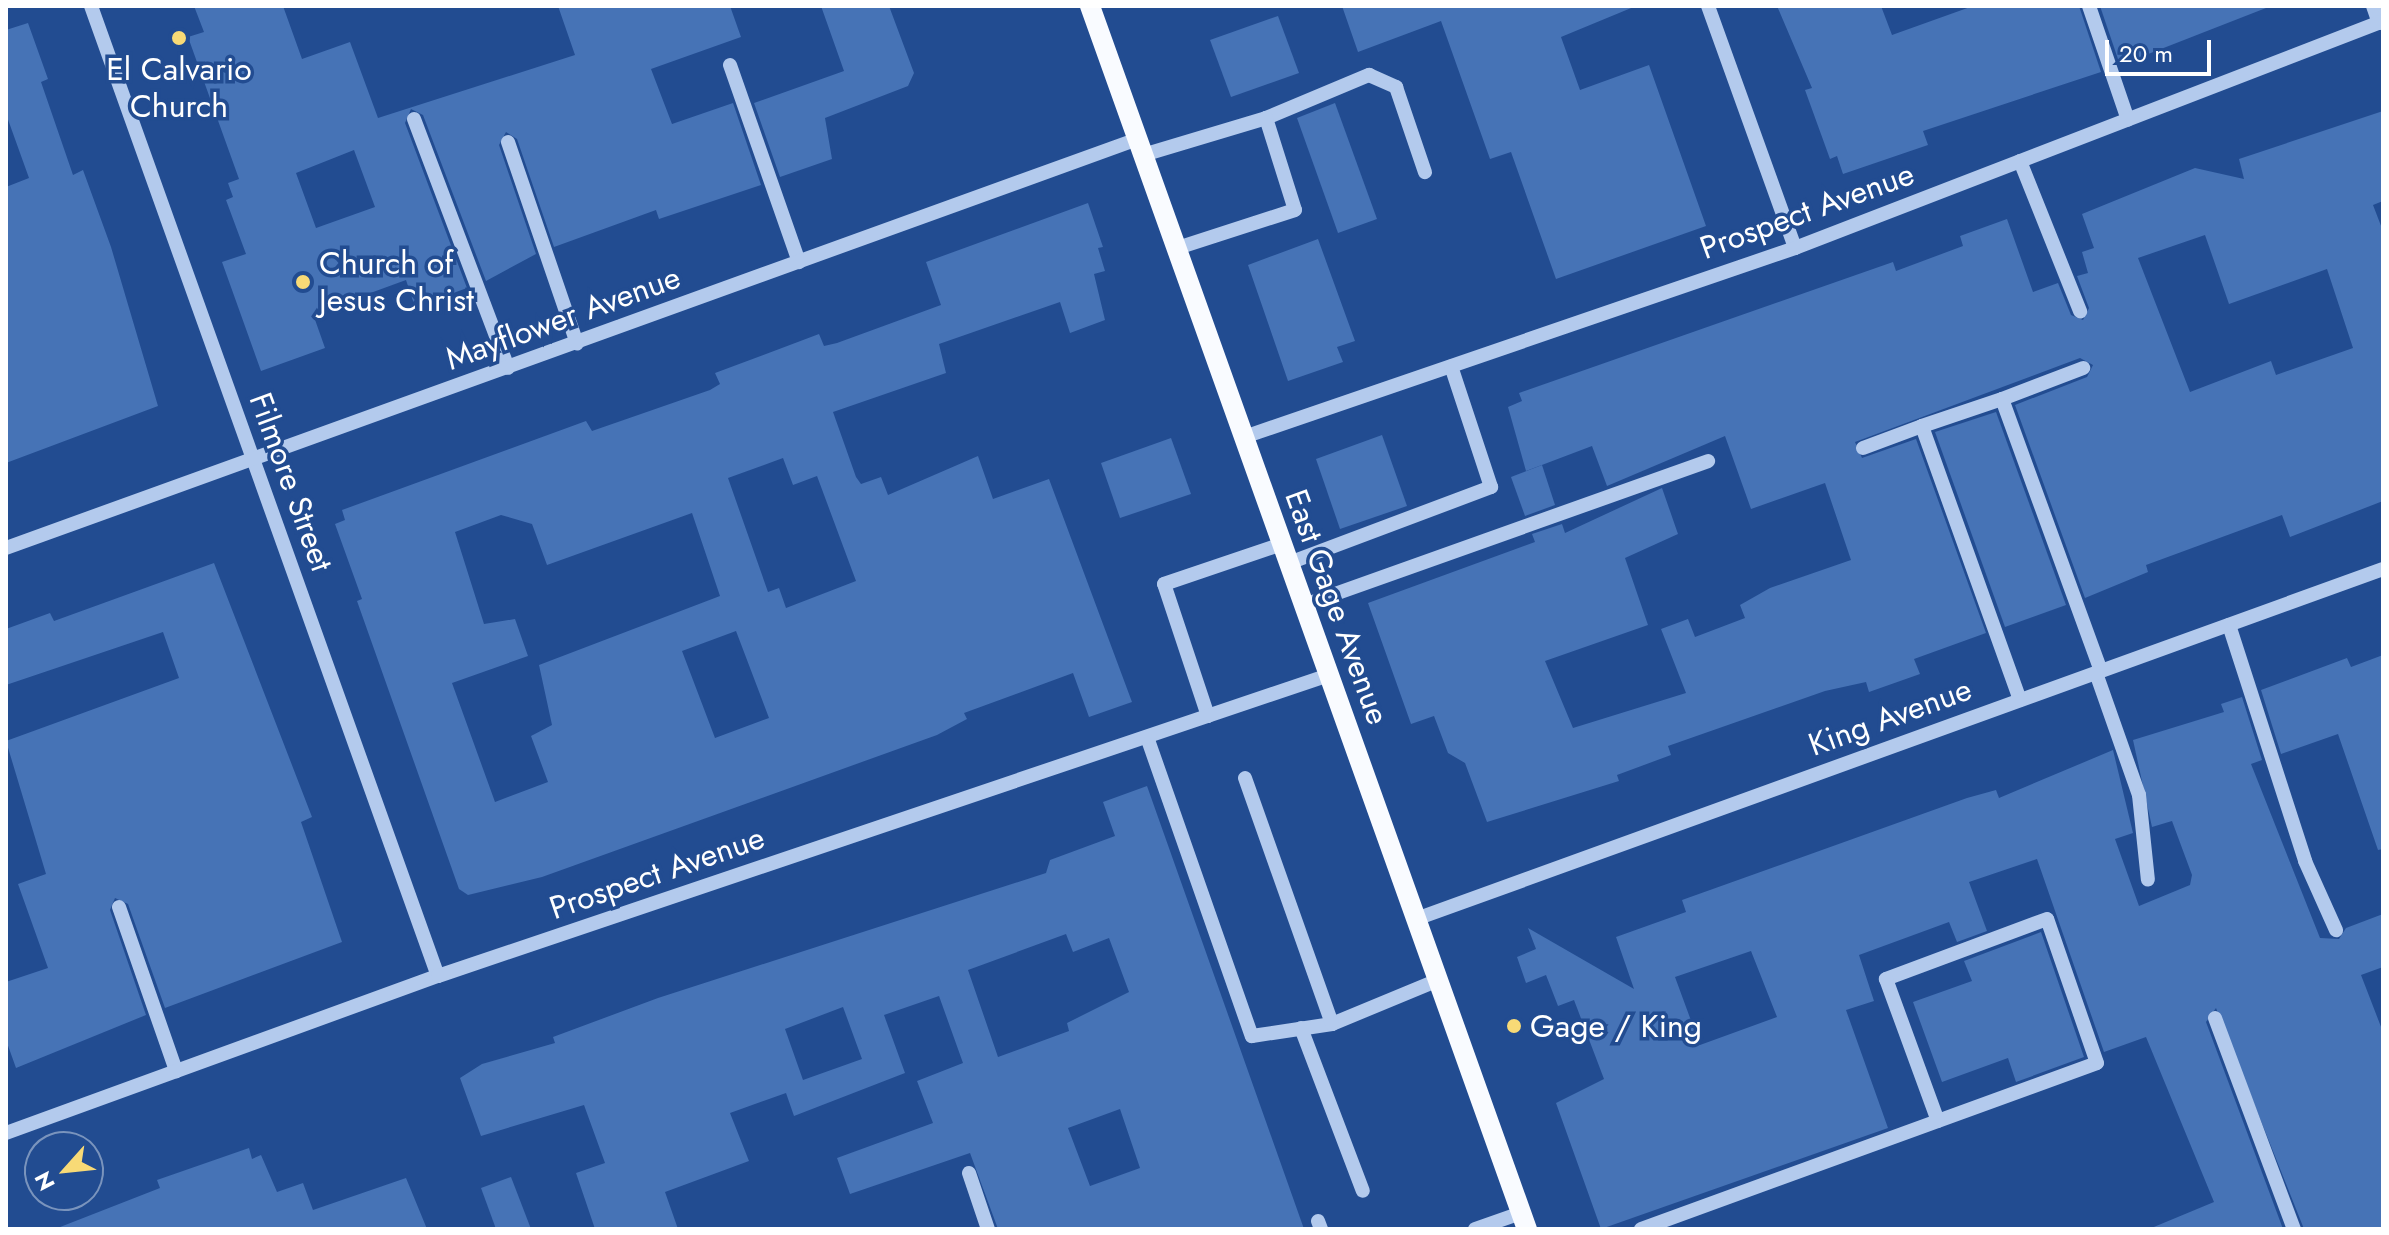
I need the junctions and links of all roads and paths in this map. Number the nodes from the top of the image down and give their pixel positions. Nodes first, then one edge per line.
1 (91, 6) edge
2 (1090, 6) edge
3 (1708, 6) edge
4 (2089, 6) edge
5 (2373, 6) edge
6 (2381, 22) edge
7 (730, 65) dead end
8 (1266, 118) junction
9 (414, 119) dead end
10 (2128, 120) junction
11 (508, 142) dead end
12 (1140, 147) junction
13 (2020, 161) junction
14 (1425, 172) dead end
15 (1177, 248) junction
16 (1795, 248) junction
17 (799, 262) junction
18 (2080, 311) dead end
19 (577, 343) junction
20 (1451, 366) junction
21 (508, 368) junction
22 (2083, 368) dead end
23 (2002, 399) junction
24 (1922, 426) junction
25 (1244, 437) junction
26 (1863, 448) dead end
27 (253, 461) junction
28 (1708, 461) dead end
29 (6, 548) edge
30 (1286, 554) junction
31 (2383, 569) edge
32 (1304, 605) junction
33 (2229, 625) junction
34 (2098, 672) junction
35 (1329, 675) junction
36 (2020, 700) junction
37 (1208, 716) junction
38 (1147, 737) junction
39 (1245, 778) dead end
40 (2148, 880) dead end
41 (119, 907) dead end
42 (1416, 919) junction
43 (2336, 930) dead end
44 (438, 976) junction
45 (1438, 980) junction
46 (2215, 1018) dead end
47 (1332, 1024) junction
48 (1301, 1028) junction
49 (176, 1071) junction
50 (1938, 1121) junction
51 (6, 1133) edge
52 (969, 1173) dead end
53 (1363, 1191) dead end
54 (1524, 1221) edge
55 (988, 1229) edge
56 (1475, 1229) edge
57 (1641, 1229) edge
58 (2294, 1229) edge

1 - 27 street, Filmore Street
2 - 12 main road, East Gage Avenue
3 - 16 street
4 - 10 street
5 - 6 street
6 - 10 street, Prospect Avenue
7 - 17 street
8 - 12 street, Mayflower Avenue
8 - 14 street, Mayflower Avenue
8 - 15 street
9 - 21 street
10 - 13 street, Prospect Avenue
11 - 19 street
12 - 15 main road, East Gage Avenue
12 - 17 street, Mayflower Avenue
13 - 16 street, Prospect Avenue
13 - 18 street
15 - 25 main road, East Gage Avenue
16 - 20 street, Prospect Avenue
17 - 19 street, Mayflower Avenue
19 - 21 street, Mayflower Avenue
20 - 25 street, Prospect Avenue
20 - 30 street
21 - 27 street, Mayflower Avenue
22 - 23 street
23 - 24 street
23 - 34 street
24 - 26 street
24 - 36 street
25 - 30 main road, East Gage Avenue
27 - 29 street, Mayflower Avenue
27 - 44 street, Filmore Street
28 - 32 street
30 - 32 main road, East Gage Avenue
30 - 37 street
31 - 33 street, King Avenue
32 - 35 main road, East Gage Avenue
33 - 34 street, King Avenue
33 - 43 street
34 - 36 street, King Avenue
34 - 40 street
35 - 37 street, Prospect Avenue
35 - 42 main road, East Gage Avenue
36 - 42 street, King Avenue
37 - 38 street, Prospect Avenue
38 - 44 street, Prospect Avenue
38 - 48 street
39 - 47 street
41 - 49 street
42 - 45 main road, East Gage Avenue
44 - 49 street, Prospect Avenue
45 - 47 street
45 - 54 main road, East Gage Avenue
46 - 58 street
47 - 48 street
48 - 53 street
49 - 51 street, Prospect Avenue
50 - 50 street
50 - 57 street
52 - 55 street
54 - 56 street

